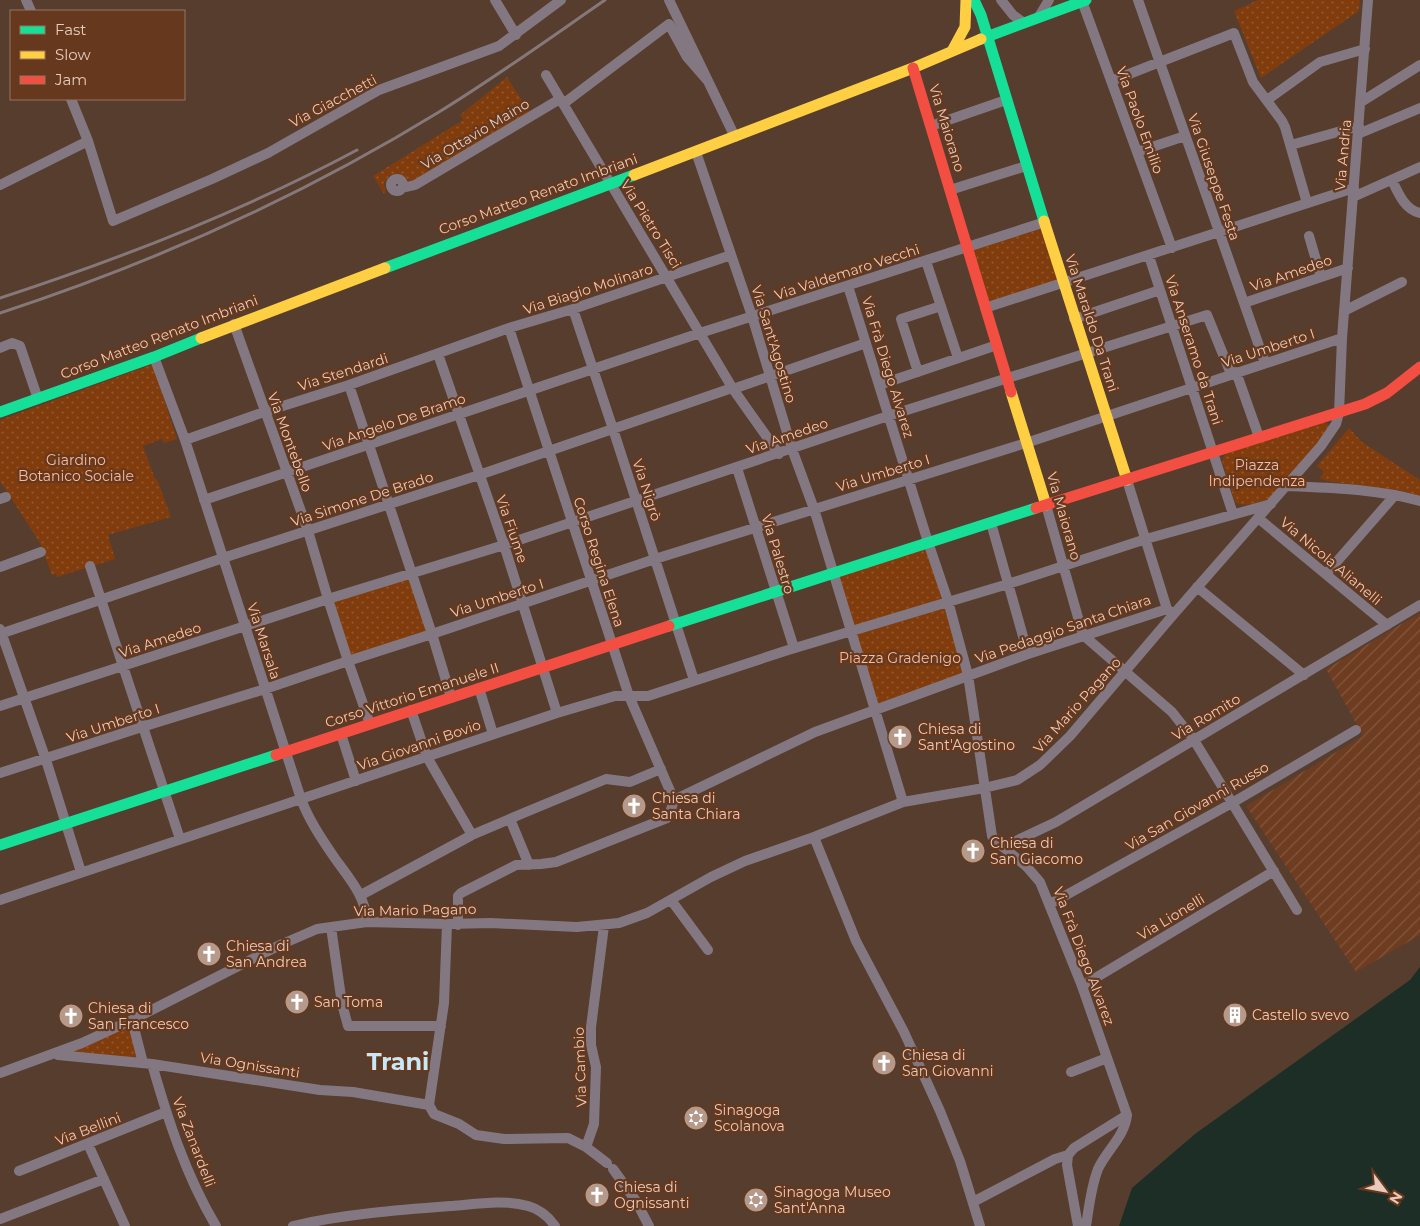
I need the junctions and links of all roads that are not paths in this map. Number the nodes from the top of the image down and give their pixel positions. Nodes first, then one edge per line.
1 (495, 0) edge
2 (561, 0) edge
3 (668, 0) edge
4 (966, 0) edge
5 (974, 0) edge
6 (1001, 0) edge
7 (1049, 0) edge
8 (1138, 0) edge
9 (1368, 0) edge
10 (1084, 1) edge
11 (981, 15) junction
12 (1038, 18) junction
13 (1024, 23) junction
14 (516, 35) junction
15 (986, 37) junction
16 (1365, 49) junction
17 (952, 51) junction
18 (1159, 62) junction
19 (1420, 65) edge
20 (913, 68) junction
21 (546, 75) dead end
22 (707, 80) junction
23 (1111, 81) junction
24 (71, 100) edge
25 (1006, 100) junction
26 (1266, 100) junction
27 (562, 102) junction
28 (1361, 102) junction
29 (1420, 108) edge
30 (931, 126) junction
31 (1359, 130) junction
32 (1185, 136) junction
33 (735, 137) junction
34 (88, 141) junction
35 (1290, 145) junction
36 (696, 152) junction
37 (1138, 152) junction
38 (1026, 166) junction
39 (1420, 168) edge
40 (1392, 180) junction
41 (610, 183) junction
42 (0, 185) edge
43 (402, 188) dead end
44 (950, 190) junction
45 (1354, 192) junction
46 (1307, 203) junction
47 (1420, 213) edge
48 (1045, 222) junction
49 (1219, 232) junction
50 (1309, 236) dead end
51 (967, 248) junction
52 (1172, 248) junction
53 (731, 255) junction
54 (1149, 256) junction
55 (926, 261) junction
56 (1348, 268) junction
57 (668, 277) junction
58 (1321, 277) junction
59 (1402, 282) dead end
60 (1063, 283) junction
61 (848, 286) junction
62 (1160, 290) junction
63 (1244, 303) junction
64 (941, 306) junction
65 (985, 308) junction
66 (573, 309) junction
67 (1344, 311) junction
68 (752, 316) junction
69 (1074, 319) junction
70 (234, 324) junction
71 (1172, 326) junction
72 (509, 328) junction
73 (700, 333) junction
74 (1342, 338) junction
75 (866, 343) junction
76 (996, 346) junction
77 (0, 348) edge
78 (438, 354) junction
79 (1086, 354) junction
80 (154, 357) junction
81 (958, 358) junction
82 (1265, 363) junction
83 (1420, 367) edge
84 (593, 370) junction
85 (918, 372) junction
86 (1234, 373) junction
87 (769, 376) junction
88 (1007, 379) junction
89 (878, 385) junction
90 (349, 386) junction
91 (1192, 387) junction
92 (733, 388) junction
93 (529, 390) junction
94 (38, 399) junction
95 (0, 412) edge
96 (264, 412) junction
97 (1339, 413) junction
98 (459, 415) junction
99 (888, 416) junction
100 (1107, 416) junction
101 (613, 430) junction
102 (1259, 437) junction
103 (185, 440) junction
104 (1026, 443) junction
105 (368, 444) junction
106 (792, 449) junction
107 (548, 451) junction
108 (1213, 453) junction
109 (779, 454) junction
110 (736, 468) junction
111 (286, 472) junction
112 (479, 475) junction
113 (908, 480) junction
114 (1127, 480) junction
115 (1288, 486) junction
116 (1395, 495) junction
117 (204, 500) junction
118 (636, 501) junction
119 (1420, 501) edge
120 (1271, 504) junction
121 (388, 505) junction
122 (1046, 505) junction
123 (814, 509) junction
124 (1233, 514) junction
125 (1258, 518) junction
126 (572, 522) junction
127 (991, 523) junction
128 (756, 527) junction
129 (308, 531) junction
130 (1146, 540) junction
131 (928, 542) junction
132 (504, 545) junction
133 (40, 552) dead end
134 (223, 558) junction
135 (654, 559) junction
136 (90, 566) dead end
137 (1063, 566) junction
138 (0, 567) edge
139 (411, 572) junction
140 (833, 574) junction
141 (1326, 574) junction
142 (591, 581) junction
143 (1008, 584) junction
144 (1197, 587) junction
145 (776, 592) junction
146 (328, 599) junction
147 (102, 600) junction
148 (948, 601) junction
149 (523, 604) junction
150 (1420, 605) edge
151 (1170, 612) junction
152 (676, 624) junction
153 (1386, 625) junction
154 (245, 627) junction
155 (850, 631) junction
156 (0, 632) edge
157 (432, 634) junction
158 (1083, 635) junction
159 (613, 646) junction
160 (794, 648) junction
161 (1028, 654) junction
162 (348, 661) junction
163 (123, 666) junction
164 (543, 668) junction
165 (1125, 672) junction
166 (968, 675) junction
167 (1304, 675) junction
168 (694, 680) junction
169 (478, 688) junction
170 (266, 689) junction
171 (629, 696) junction
172 (451, 697) junction
173 (24, 698) junction
174 (0, 706) edge
175 (410, 710) junction
176 (875, 710) junction
177 (557, 713) junction
178 (370, 724) junction
179 (142, 727) junction
180 (1356, 730) dead end
181 (341, 734) junction
182 (493, 734) junction
183 (1194, 740) junction
184 (286, 752) junction
185 (427, 757) junction
186 (46, 760) junction
187 (660, 769) junction
188 (0, 774) edge
189 (356, 781) junction
190 (984, 788) junction
191 (164, 791) junction
192 (301, 799) junction
193 (674, 800) junction
194 (903, 802) junction
195 (1232, 803) junction
196 (510, 819) junction
197 (66, 824) junction
198 (472, 835) junction
199 (814, 837) junction
200 (180, 839) junction
201 (0, 845) edge
202 (1003, 847) junction
203 (529, 864) junction
204 (1274, 871) junction
205 (82, 872) junction
206 (361, 895) junction
207 (0, 900) edge
208 (671, 900) junction
209 (1050, 904) junction
210 (1297, 910) dead end
211 (367, 922) junction
212 (447, 924) junction
213 (458, 924) junction
214 (604, 926) junction
215 (331, 927) junction
216 (708, 950) dead end
217 (1082, 986) junction
218 (132, 1020) junction
219 (441, 1026) junction
220 (54, 1054) junction
221 (1107, 1058) junction
222 (148, 1064) junction
223 (1072, 1072) dead end
224 (0, 1073) edge
225 (429, 1105) junction
226 (166, 1112) junction
227 (1126, 1115) junction
228 (88, 1144) junction
229 (586, 1146) junction
230 (1068, 1155) junction
231 (20, 1171) dead end
232 (104, 1179) junction
233 (973, 1202) junction
234 (0, 1219) edge
235 (126, 1226) edge
236 (216, 1226) edge
237 (293, 1226) edge
238 (555, 1226) edge
239 (649, 1226) edge
240 (980, 1226) edge
241 (1078, 1226) edge
242 (1086, 1226) edge

1 - 14 street
2 - 14 street, Via Giacchetti
3 - 22 street
4 - 15 street
4 - 17 street
5 - 11 street, Via Maraldo Da Trani
6 - 13 street
7 - 12 street
8 - 18 street, Via Giuseppe Festa
9 - 16 street, Via Andria
10 - 12 street, Corso Matteo Renato Imbriani
10 - 23 street, Via Paolo Emilio
11 - 13 street
11 - 15 street, Via Maraldo Da Trani
12 - 13 street, Corso Matteo Renato Imbriani
13 - 15 street, Corso Matteo Renato Imbriani
14 - 34 street, Via Giacchetti
15 - 17 street, Corso Matteo Renato Imbriani
15 - 25 street, Via Maraldo Da Trani
16 - 26 street
16 - 28 street, Via Andria
17 - 20 street, Corso Matteo Renato Imbriani
18 - 23 street
18 - 26 street
18 - 32 street, Via Giuseppe Festa
19 - 28 street
20 - 30 street, Via Maiorano
20 - 33 street, Corso Matteo Renato Imbriani
21 - 27 street, Via Pietro Tisci
22 - 27 street, Via Ottavio Maino
22 - 33 street
23 - 37 street, Via Paolo Emilio
24 - 34 street
25 - 30 street
25 - 38 street, Via Maraldo Da Trani
26 - 35 street
27 - 41 street, Via Pietro Tisci
27 - 43 street, Via Ottavio Maino
28 - 31 street, Via Andria
29 - 31 street
30 - 44 street, Via Maiorano
31 - 35 street
31 - 45 street, Via Andria
32 - 37 street
32 - 49 street, Via Giuseppe Festa
33 - 36 street, Corso Matteo Renato Imbriani
34 - 42 street
35 - 46 street
36 - 41 street, Corso Matteo Renato Imbriani
36 - 53 street, Via Sant'Agostino
37 - 52 street, Via Paolo Emilio
38 - 44 street
38 - 48 street, Via Maraldo Da Trani
39 - 40 street
40 - 45 street
40 - 47 street
41 - 57 street, Via Pietro Tisci
41 - 70 street, Corso Matteo Renato Imbriani
44 - 51 street, Via Maiorano
45 - 46 street
45 - 56 street, Via Andria
46 - 49 street
48 - 51 street, Via Valdemaro Vecchi
48 - 60 street, Via Maraldo Da Trani
49 - 52 street
49 - 63 street, Via Giuseppe Festa
50 - 58 street
51 - 55 street, Via Valdemaro Vecchi
51 - 65 street, Via Maiorano
52 - 54 street
53 - 57 street, Via Biagio Molinaro
53 - 68 street, Via Sant'Agostino
54 - 60 street
54 - 62 street, Via Anseramo da Trani
55 - 61 street, Via Valdemaro Vecchi
55 - 64 street
56 - 58 street, Via Amedeo
56 - 67 street, Via Andria
57 - 66 street, Via Biagio Molinaro
57 - 73 street, Via Pietro Tisci
58 - 63 street, Via Amedeo
59 - 67 street
60 - 65 street
60 - 69 street, Via Maraldo Da Trani
61 - 68 street, Via Valdemaro Vecchi
61 - 75 street, Via Frà Diego Alvarez
62 - 69 street
62 - 71 street, Via Anseramo da Trani
63 - 82 street, Via Giuseppe Festa
64 - 81 street
64 - 85 street
65 - 76 street, Via Maiorano
66 - 72 street, Via Biagio Molinaro
66 - 84 street, Via Nigrò
67 - 74 street, Via Andria
68 - 73 street, Via Valdemaro Vecchi
68 - 87 street, Via Sant'Agostino
69 - 79 street, Via Maraldo Da Trani
70 - 80 street, Corso Matteo Renato Imbriani
70 - 96 street, Via Montebello
71 - 79 street, Via Amedeo
71 - 86 street, Via Amedeo
71 - 91 street, Via Anseramo da Trani
72 - 78 street, Via Stendardi
72 - 93 street, Corso Regina Elena
73 - 84 street, Via Valdemaro Vecchi
73 - 92 street, Via Pietro Tisci
74 - 82 street, Via Umberto I
74 - 97 street, Via Andria
75 - 87 street, Via Simone De Brado
75 - 89 street, Via Frà Diego Alvarez
76 - 81 street
76 - 88 street, Via Maiorano
77 - 94 street
78 - 90 street, Via Stendardi
78 - 98 street, Via Fiume
79 - 88 street, Via Amedeo
79 - 100 street, Via Maraldo Da Trani
80 - 94 street, Corso Matteo Renato Imbriani
80 - 103 street, Via Marsala
81 - 85 street
82 - 86 street, Via Umberto I
83 - 97 street
84 - 93 street, Via Angelo De Bramo
84 - 101 street, Via Nigrò
85 - 89 street
86 - 91 street, Via Umberto I
86 - 102 street
87 - 92 street, Via Simone De Brado
87 - 106 street, Via Sant'Agostino
88 - 99 street, Via Amedeo
88 - 104 street, Via Maiorano
89 - 99 street, Via Frà Diego Alvarez
90 - 96 street, Via Stendardi
90 - 105 street
91 - 100 street, Via Umberto I
91 - 108 street, Via Anseramo da Trani
92 - 101 street, Via Simone De Brado
92 - 109 street, Via Pietro Tisci
93 - 98 street, Via Angelo De Bramo
93 - 107 street, Corso Regina Elena
94 - 95 street, Corso Matteo Renato Imbriani
96 - 103 street, Via Stendardi
96 - 111 street, Via Montebello
97 - 102 street
97 - 115 street
98 - 105 street, Via Angelo De Bramo
98 - 112 street, Via Fiume
99 - 106 street, Via Amedeo
99 - 113 street, Via Frà Diego Alvarez
100 - 104 street, Via Umberto I
100 - 114 street, Via Maraldo Da Trani
101 - 107 street, Via Simone De Brado
101 - 118 street, Via Nigrò
102 - 108 street
103 - 117 street, Via Marsala
104 - 113 street, Via Umberto I
104 - 122 street, Via Maiorano
105 - 111 street, Via Angelo De Bramo
105 - 121 street
106 - 109 street, Via Amedeo
106 - 123 street, Via Sant'Agostino
107 - 112 street, Via Simone De Brado
107 - 126 street, Corso Regina Elena
108 - 114 street
108 - 124 street
109 - 110 street, Via Amedeo
110 - 118 street, Via Amedeo
110 - 128 street, Via Palestro
111 - 117 street, Via Angelo De Bramo
111 - 129 street, Via Montebello
112 - 121 street, Via Simone De Brado
112 - 132 street, Via Fiume
113 - 123 street, Via Umberto I
113 - 131 street, Via Frà Diego Alvarez
114 - 122 street
114 - 130 street, Via Maraldo Da Trani
115 - 116 street
115 - 120 street
116 - 119 street
116 - 141 street
117 - 134 street, Via Marsala
118 - 126 street, Via Amedeo
118 - 135 street, Via Nigrò
120 - 124 street
120 - 125 street, Via Mario Pagano
121 - 129 street, Via Simone De Brado
121 - 139 street
122 - 127 street
122 - 137 street, Via Maiorano
123 - 128 street, Via Umberto I
123 - 140 street, Via Sant'Agostino
124 - 130 street
125 - 141 street, Via Nicola Alianelli
125 - 144 street, Via Mario Pagano
126 - 132 street, Via Amedeo
126 - 142 street, Corso Regina Elena
127 - 131 street
127 - 143 street
128 - 135 street, Via Umberto I
128 - 145 street, Via Palestro
129 - 134 street, Via Simone De Brado
129 - 146 street, Via Montebello
130 - 137 street
130 - 151 street, Via Maraldo Da Trani
131 - 140 street
131 - 148 street
132 - 139 street, Via Amedeo
132 - 149 street, Via Fiume
133 - 138 street
134 - 147 street, Via Simone De Brado
134 - 154 street, Via Marsala
135 - 142 street, Via Umberto I
135 - 152 street, Via Nigrò
136 - 147 street
137 - 143 street
137 - 158 street, Via Maiorano
139 - 146 street, Via Amedeo
139 - 157 street
140 - 145 street, Corso Vittorio Emanuele II
140 - 155 street
141 - 153 street, Via Nicola Alianelli
142 - 149 street, Via Umberto I
142 - 159 street, Corso Regina Elena
143 - 148 street
143 - 161 street
144 - 151 street, Via Mario Pagano
144 - 167 street
145 - 152 street, Corso Vittorio Emanuele II
145 - 160 street, Via Palestro
146 - 154 street, Via Amedeo
146 - 162 street, Via Montebello
147 - 156 street, Via Simone De Brado
147 - 163 street
148 - 155 street
148 - 166 street
149 - 157 street, Via Umberto I
149 - 164 street, Via Fiume
150 - 153 street, Via Romito
151 - 158 street, Via Pedaggio Santa Chiara
151 - 165 street, Via Mario Pagano
152 - 159 street, Corso Vittorio Emanuele II
152 - 168 street, Via Nigrò
153 - 167 street, Via Romito
154 - 163 street, Via Amedeo
154 - 170 street, Via Marsala
155 - 160 street, Via Giovanni Bovio
155 - 176 street
156 - 173 street
157 - 162 street, Via Umberto I
157 - 172 street
158 - 161 street, Via Pedaggio Santa Chiara
158 - 165 street
159 - 164 street, Corso Vittorio Emanuele II
159 - 171 street, Corso Regina Elena
160 - 168 street, Via Giovanni Bovio
161 - 166 street, Via Pedaggio Santa Chiara
162 - 170 street, Via Umberto I
162 - 178 street
163 - 173 street, Via Amedeo
163 - 179 street
164 - 169 street, Corso Vittorio Emanuele II
164 - 177 street, Via Fiume
165 - 183 street
165 - 190 street, Via Mario Pagano
166 - 176 street
166 - 190 street, Via Frà Diego Alvarez
167 - 183 street, Via Romito
168 - 171 street, Via Giovanni Bovio
169 - 172 street, Corso Vittorio Emanuele II
169 - 182 street
170 - 179 street, Via Umberto I
170 - 184 street, Via Marsala
171 - 177 street, Via Giovanni Bovio
171 - 187 street, Corso Regina Elena
172 - 175 street, Corso Vittorio Emanuele II
173 - 174 street, Via Amedeo
173 - 186 street
175 - 178 street, Corso Vittorio Emanuele II
175 - 185 street
176 - 193 street
176 - 194 street
177 - 182 street, Via Giovanni Bovio
178 - 181 street, Corso Vittorio Emanuele II
179 - 186 street, Via Umberto I
179 - 191 street
180 - 195 street, Via San Giovanni Russo
181 - 184 street, Corso Vittorio Emanuele II
181 - 189 street
182 - 185 street, Via Giovanni Bovio
183 - 195 street
183 - 202 street, Via Romito
184 - 191 street, Corso Vittorio Emanuele II
184 - 192 street, Via Marsala
185 - 189 street, Via Giovanni Bovio
185 - 198 street
186 - 188 street, Via Umberto I
186 - 197 street
187 - 193 street, Corso Regina Elena
187 - 196 street
189 - 192 street, Via Giovanni Bovio
190 - 194 street, Via Mario Pagano
190 - 202 street, Via Frà Diego Alvarez
191 - 197 street, Corso Vittorio Emanuele II
191 - 200 street
192 - 200 street, Via Giovanni Bovio
192 - 206 street, Via Marsala
193 - 203 street
194 - 199 street, Via Mario Pagano
195 - 204 street
195 - 209 street, Via San Giovanni Russo
196 - 198 street
196 - 203 street
197 - 201 street, Corso Vittorio Emanuele II
197 - 205 street
198 - 206 street
199 - 208 street, Via Mario Pagano
199 - 233 street
200 - 205 street, Via Giovanni Bovio
202 - 209 street, Via Frà Diego Alvarez
203 - 213 street
204 - 210 street
204 - 217 street, Via Lionelli
205 - 207 street, Via Giovanni Bovio
206 - 211 street, Via Marsala
208 - 214 street, Via Mario Pagano
208 - 216 street
209 - 217 street, Via Frà Diego Alvarez
211 - 212 street, Via Mario Pagano
211 - 215 street, Via Mario Pagano
212 - 213 street, Via Mario Pagano
212 - 219 street
213 - 214 street, Via Mario Pagano
214 - 229 street, Via Cambio
215 - 218 street, Via Mario Pagano
215 - 219 street
217 - 221 street, Via Frà Diego Alvarez
218 - 220 street, Via Mario Pagano
218 - 222 street, Via Zanardelli
219 - 225 street
220 - 222 street, Via Ognissanti
220 - 224 street
221 - 223 street
221 - 227 street, Via Frà Diego Alvarez
222 - 225 street, Via Ognissanti
222 - 226 street, Via Zanardelli
225 - 229 street
226 - 228 street, Via Bellini
226 - 236 street, Via Zanardelli
227 - 230 street
227 - 242 street
228 - 231 street, Via Bellini
228 - 232 street
229 - 239 street
230 - 233 street
230 - 241 street
232 - 234 street
232 - 235 street
233 - 240 street
237 - 238 street

